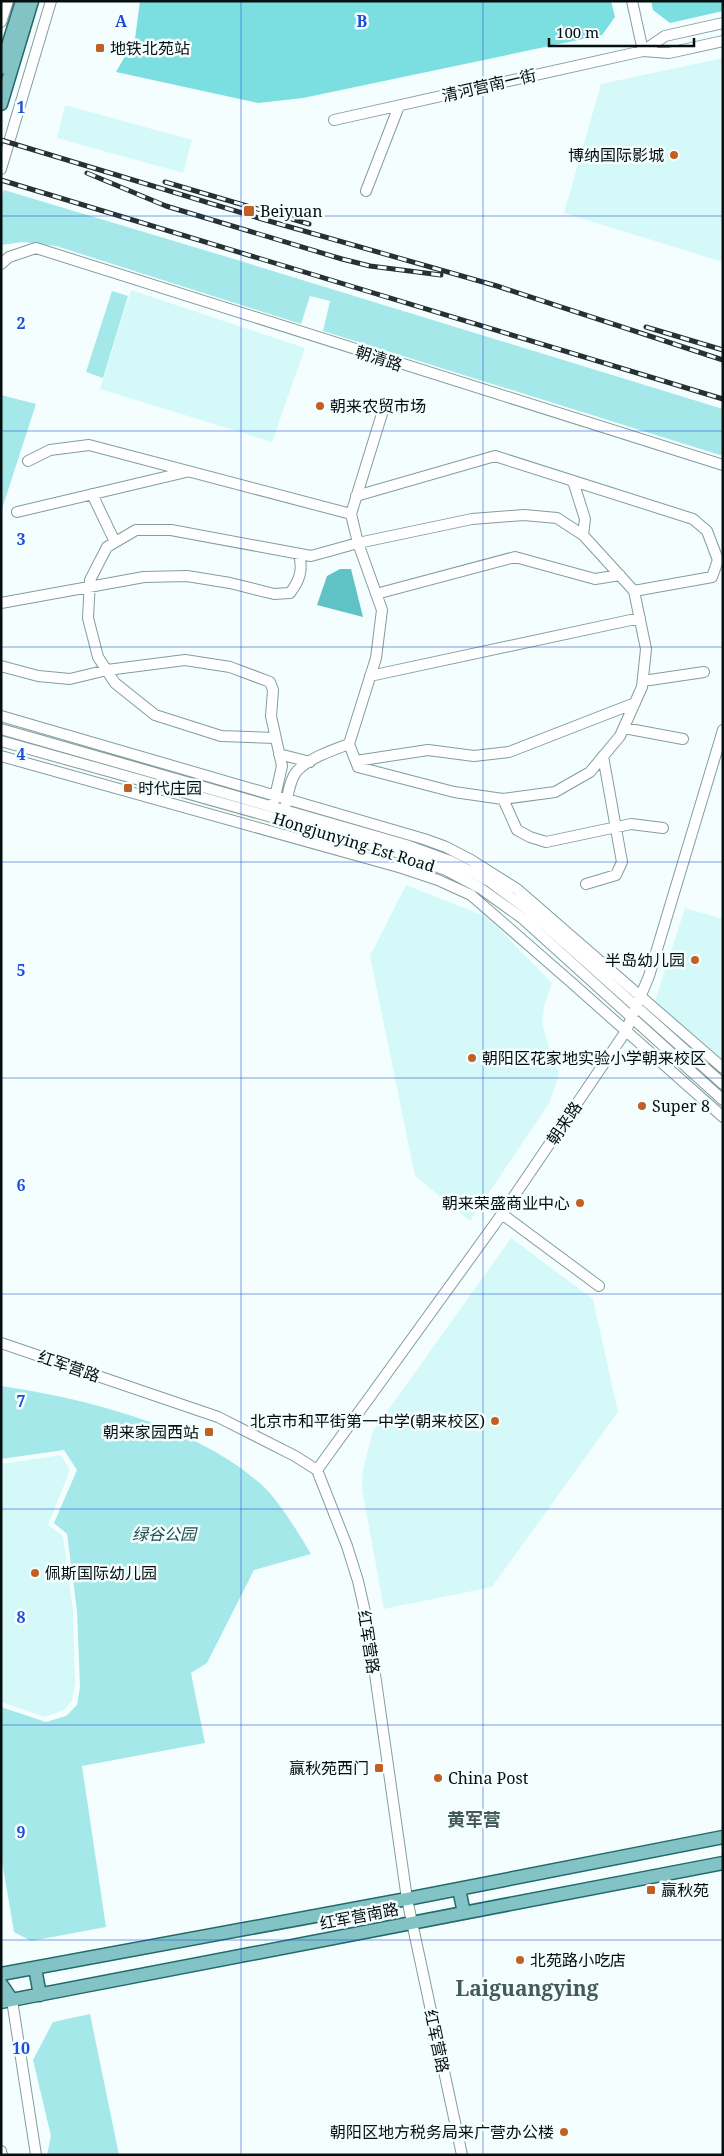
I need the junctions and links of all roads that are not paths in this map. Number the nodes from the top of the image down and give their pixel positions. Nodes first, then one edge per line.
1 (8, 1) edge
2 (22, 1) edge
3 (32, 1) edge
4 (51, 1) edge
5 (632, 1) edge
6 (1, 22) edge
7 (723, 24) edge
8 (723, 41) edge
9 (643, 51) junction
10 (1, 68) edge
11 (1, 104) edge
12 (398, 106) junction
13 (334, 120) dead end
14 (1, 169) edge
15 (366, 191) dead end
16 (1, 264) edge
17 (385, 404) dead end
18 (28, 461) dead end
19 (723, 465) edge
20 (189, 471) junction
21 (574, 481) junction
22 (92, 494) junction
23 (356, 496) junction
24 (17, 512) dead end
25 (350, 514) junction
26 (583, 535) junction
27 (115, 542) junction
28 (358, 543) junction
29 (299, 554) junction
30 (620, 575) junction
31 (89, 588) junction
32 (634, 591) junction
33 (376, 594) junction
34 (1, 604) edge
35 (640, 618) junction
36 (1, 666) edge
37 (107, 670) junction
38 (704, 672) dead end
39 (370, 676) junction
40 (643, 681) junction
41 (635, 703) junction
42 (1, 716) edge
43 (624, 728) junction
44 (1, 729) edge
45 (723, 730) edge
46 (275, 738) junction
47 (683, 739) dead end
48 (1, 741) edge
49 (349, 744) junction
50 (279, 754) junction
51 (1, 756) edge
52 (603, 756) junction
53 (356, 761) junction
54 (310, 762) junction
55 (276, 795) junction
56 (287, 798) junction
57 (503, 799) junction
58 (271, 812) junction
59 (283, 815) junction
60 (615, 828) junction
61 (663, 828) dead end
62 (274, 832) junction
63 (586, 884) dead end
64 (641, 996) junction
65 (636, 1008) junction
66 (632, 1018) junction
67 (626, 1031) junction
68 (723, 1068) edge
69 (723, 1084) edge
70 (723, 1100) edge
71 (723, 1118) edge
72 (502, 1214) junction
73 (599, 1286) dead end
74 (1, 1344) edge
75 (317, 1470) junction
76 (723, 1837) edge
77 (723, 1863) edge
78 (459, 1889) junction
79 (407, 1899) junction
80 (367, 1907) junction
81 (464, 1913) junction
82 (412, 1923) junction
83 (371, 1931) junction
84 (35, 1968) junction
85 (1, 1974) edge
86 (1, 1984) edge
87 (40, 1995) junction
88 (7, 2001) edge
89 (1, 2151) edge
90 (2, 2155) edge
91 (36, 2155) edge
92 (461, 2155) edge

1 - 6 street
2 - 10 main road
3 - 11 main road
4 - 14 street
5 - 9 street
7 - 9 street, 清河营南一街
8 - 9 street, 清河营南一街
9 - 12 street, 清河营南一街
12 - 13 street, 清河营南一街
12 - 15 street
16 - 19 street, 朝清路
17 - 23 street
18 - 20 street
20 - 22 street
20 - 25 street
21 - 23 street
21 - 26 street
21 - 32 street
22 - 24 street
22 - 27 street
23 - 25 street
25 - 28 street
26 - 28 street
26 - 30 street
27 - 29 street
27 - 31 street
28 - 29 street
28 - 33 street
29 - 31 street
30 - 32 street
30 - 33 street
31 - 34 street
31 - 37 street
32 - 35 street
33 - 39 street
35 - 39 street
35 - 40 street
36 - 37 street
37 - 46 street
37 - 46 street
38 - 40 street
39 - 49 street
40 - 41 street
41 - 43 street
41 - 53 street
42 - 55 street
43 - 47 street
43 - 52 street
44 - 58 street, Hongjunying Est Road
45 - 64 street, 朝来路
46 - 50 street
48 - 58 street, Hongjunying Est Road
49 - 53 street
49 - 54 street
50 - 54 street
50 - 55 street
51 - 62 street
52 - 57 street
52 - 60 street
53 - 57 street
54 - 56 street
55 - 56 street
55 - 58 street
56 - 59 street
56 - 64 street
57 - 60 street
58 - 59 street, Hongjunying Est Road
58 - 62 street
59 - 62 street
59 - 65 street, Hongjunying Est Road
59 - 66 street, Hongjunying Est Road
60 - 61 street
60 - 63 street
62 - 67 street
64 - 65 street, 朝来路
64 - 68 street
65 - 66 street, 朝来路
65 - 69 street, Hongjunying Est Road
66 - 67 street, 朝来路
66 - 70 street, Hongjunying Est Road
67 - 71 street
67 - 72 street, 朝来路
72 - 73 street
72 - 75 street, 朝来路
74 - 75 street, 红军营路
75 - 79 street, 红军营路
76 - 78 main road, 红军营南路
77 - 81 main road, 红军营南路
78 - 79 main road, 红军营南路
78 - 81 main road
79 - 80 main road, 红军营南路
79 - 82 street, 红军营路
80 - 83 main road
80 - 84 main road, 红军营南路
81 - 82 main road, 红军营南路
82 - 83 main road, 红军营南路
82 - 92 street, 红军营路
83 - 87 main road, 红军营南路
84 - 85 main road, 红军营南路
84 - 87 main road
86 - 88 main road
87 - 88 main road, 红军营南路
88 - 91 street
89 - 90 street

